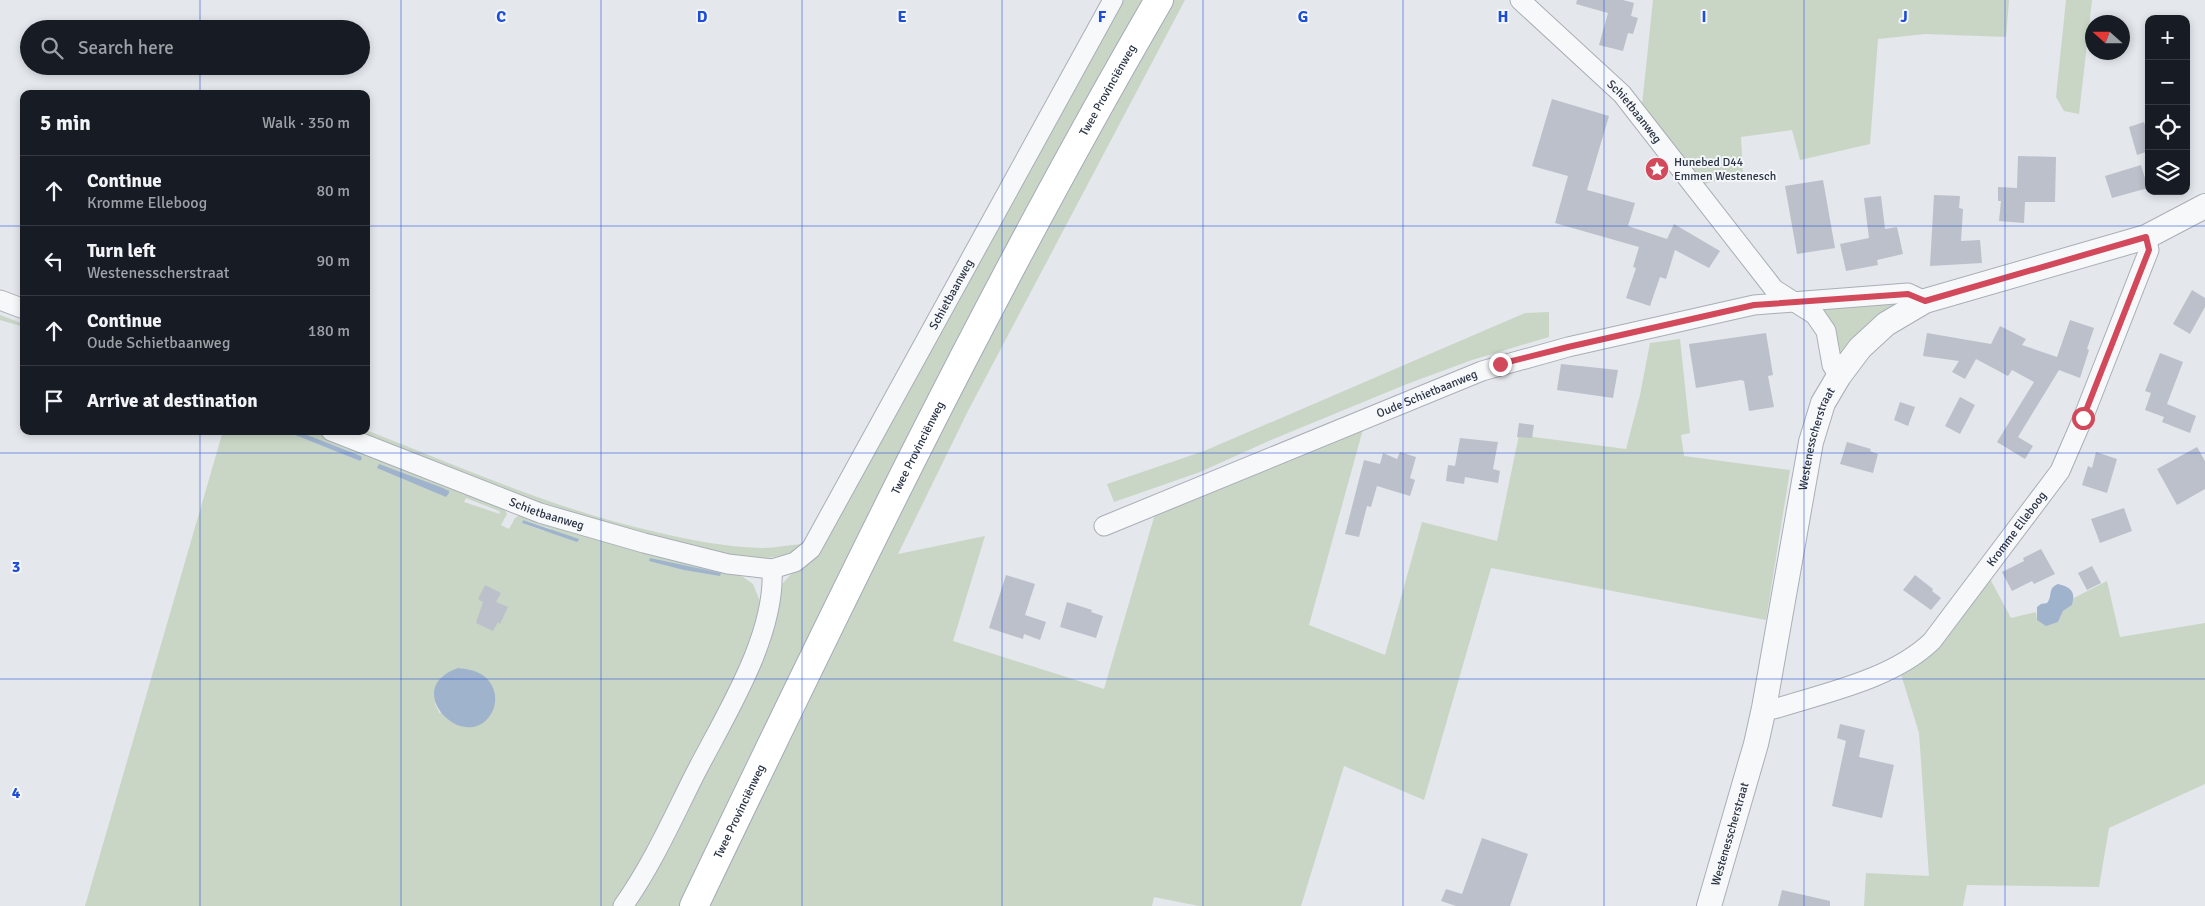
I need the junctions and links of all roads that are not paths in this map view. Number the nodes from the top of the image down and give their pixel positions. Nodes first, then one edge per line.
1 (1114, 0) edge
2 (1159, 0) edge
3 (1520, 0) edge
4 (2205, 206) edge
5 (2146, 237) junction
6 (0, 300) edge
7 (1925, 301) junction
8 (1793, 302) junction
9 (20, 308) edge
10 (1839, 376) junction
11 (341, 435) edge
12 (1104, 526) dead end
13 (772, 569) junction
14 (1764, 708) junction
15 (623, 906) edge
16 (694, 906) edge
17 (1710, 906) edge

1 - 13 street, Schietbaanweg
2 - 16 main road, Twee Provinciënweg
3 - 8 street, Schietbaanweg
4 - 5 street, Westenesscherstraat
5 - 7 street, Westenesscherstraat
5 - 14 street, Kromme Elleboog
6 - 9 street
7 - 8 street, Oude Schietbaanweg
7 - 10 street, Westenesscherstraat
8 - 10 street
8 - 12 street, Oude Schietbaanweg
10 - 14 street, Westenesscherstraat
11 - 13 street, Schietbaanweg
13 - 15 street
14 - 17 street, Westenesscherstraat

